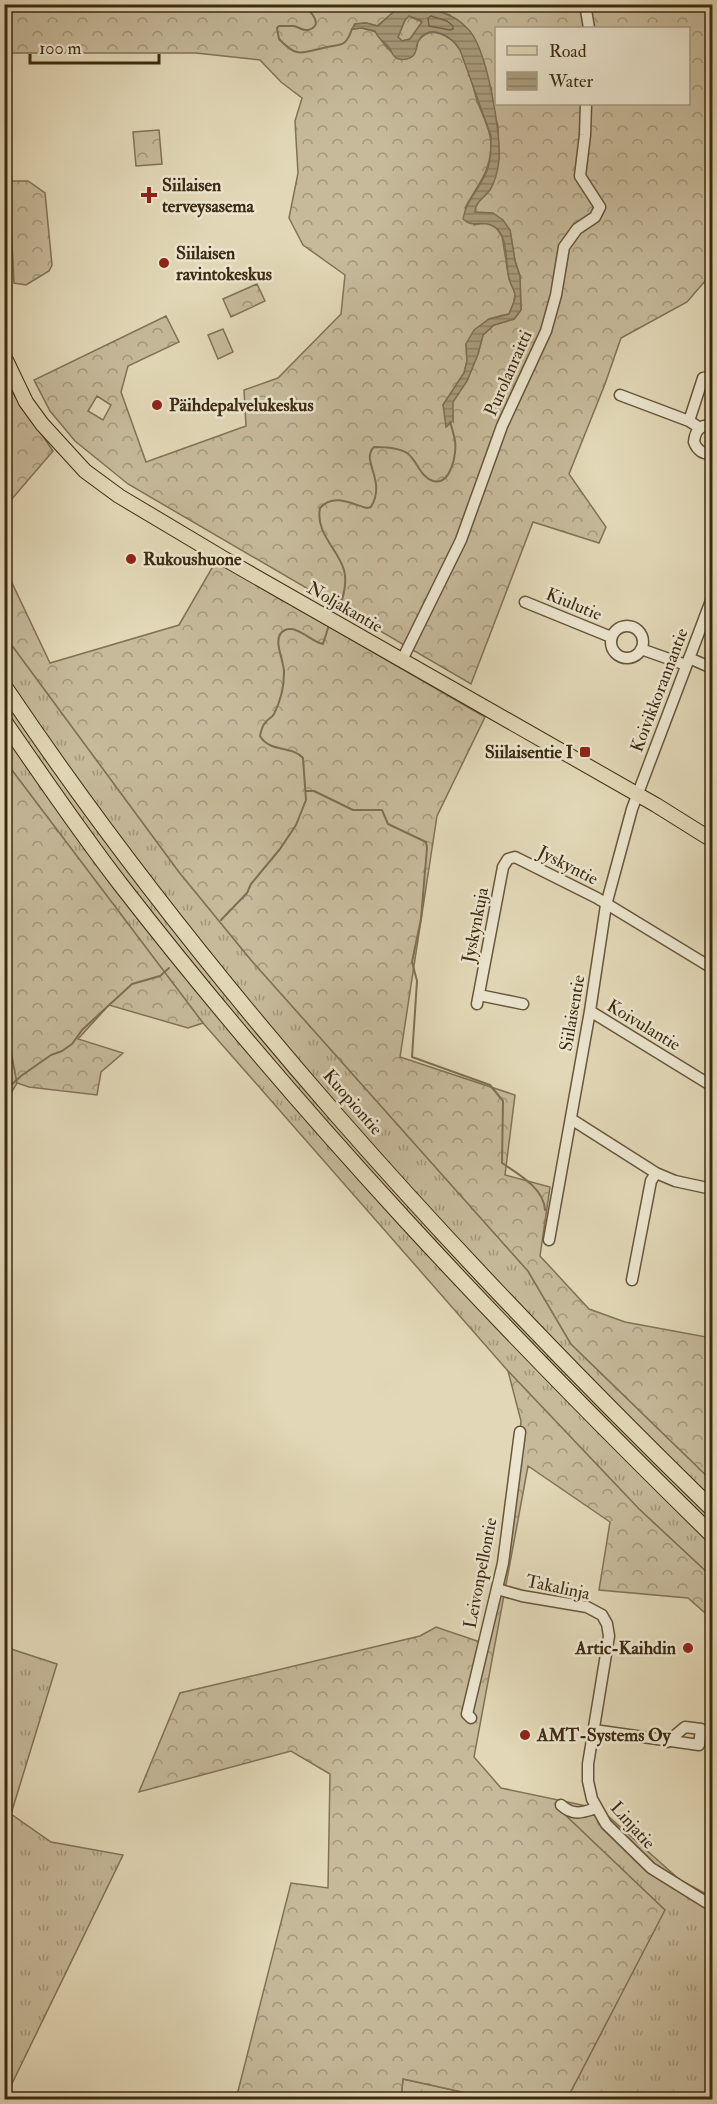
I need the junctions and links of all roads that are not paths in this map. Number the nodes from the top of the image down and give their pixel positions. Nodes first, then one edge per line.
1 (585, 4) edge
2 (589, 27) edge
3 (586, 105) edge
4 (4, 356) edge
5 (712, 376) edge
6 (620, 395) dead end
7 (689, 421) junction
8 (712, 426) edge
9 (700, 428) junction
10 (712, 453) edge
11 (712, 598) edge
12 (525, 602) dead end
13 (612, 637) junction
14 (641, 649) junction
15 (402, 660) junction
16 (688, 661) junction
17 (712, 668) edge
18 (4, 686) edge
19 (4, 721) edge
20 (638, 795) junction
21 (712, 840) edge
22 (514, 857) joint
23 (606, 905) junction
24 (712, 968) edge
25 (523, 1004) dead end
26 (590, 1011) junction
27 (712, 1086) edge
28 (571, 1119) junction
29 (656, 1173) junction
30 (712, 1189) edge
31 (549, 1240) dead end
32 (632, 1280) dead end
33 (520, 1432) dead end
34 (712, 1509) edge
35 (712, 1535) edge
36 (497, 1589) junction
37 (607, 1624) joint
38 (471, 1718) dead end
39 (594, 1730) junction
40 (667, 1742) dead end
41 (561, 1805) dead end
42 (596, 1808) junction
43 (712, 1906) edge

1 - 2 street
3 - 15 street, Purolanraitti
4 - 15 main road, Noljakantie
5 - 7 street
6 - 7 street
7 - 9 street
8 - 9 street
9 - 10 street
11 - 16 street, Koivikkorannantie
12 - 13 street, Kiulutie
13 - 14 street
13 - 14 street
14 - 16 street
15 - 20 main road, Noljakantie
16 - 17 street
16 - 20 street, Koivikkorannantie
18 - 34 highway, Kuopiontie
19 - 35 highway
20 - 21 main road, Noljakantie
20 - 23 street, Siilaisentie
22 - 23 street, Jyskyntie
22 - 25 street, Jyskynkuja
23 - 24 street
23 - 26 street, Siilaisentie
26 - 27 street, Koivulantie
26 - 28 street, Siilaisentie
28 - 29 street
28 - 31 street, Siilaisentie
29 - 30 street
29 - 32 street
33 - 36 street, Leivonpellontie
36 - 37 street, Takalinja
36 - 38 street, Leivonpellontie
37 - 39 street, Linjatie
39 - 40 street
39 - 42 street, Linjatie
41 - 42 street
42 - 43 street, Linjatie

